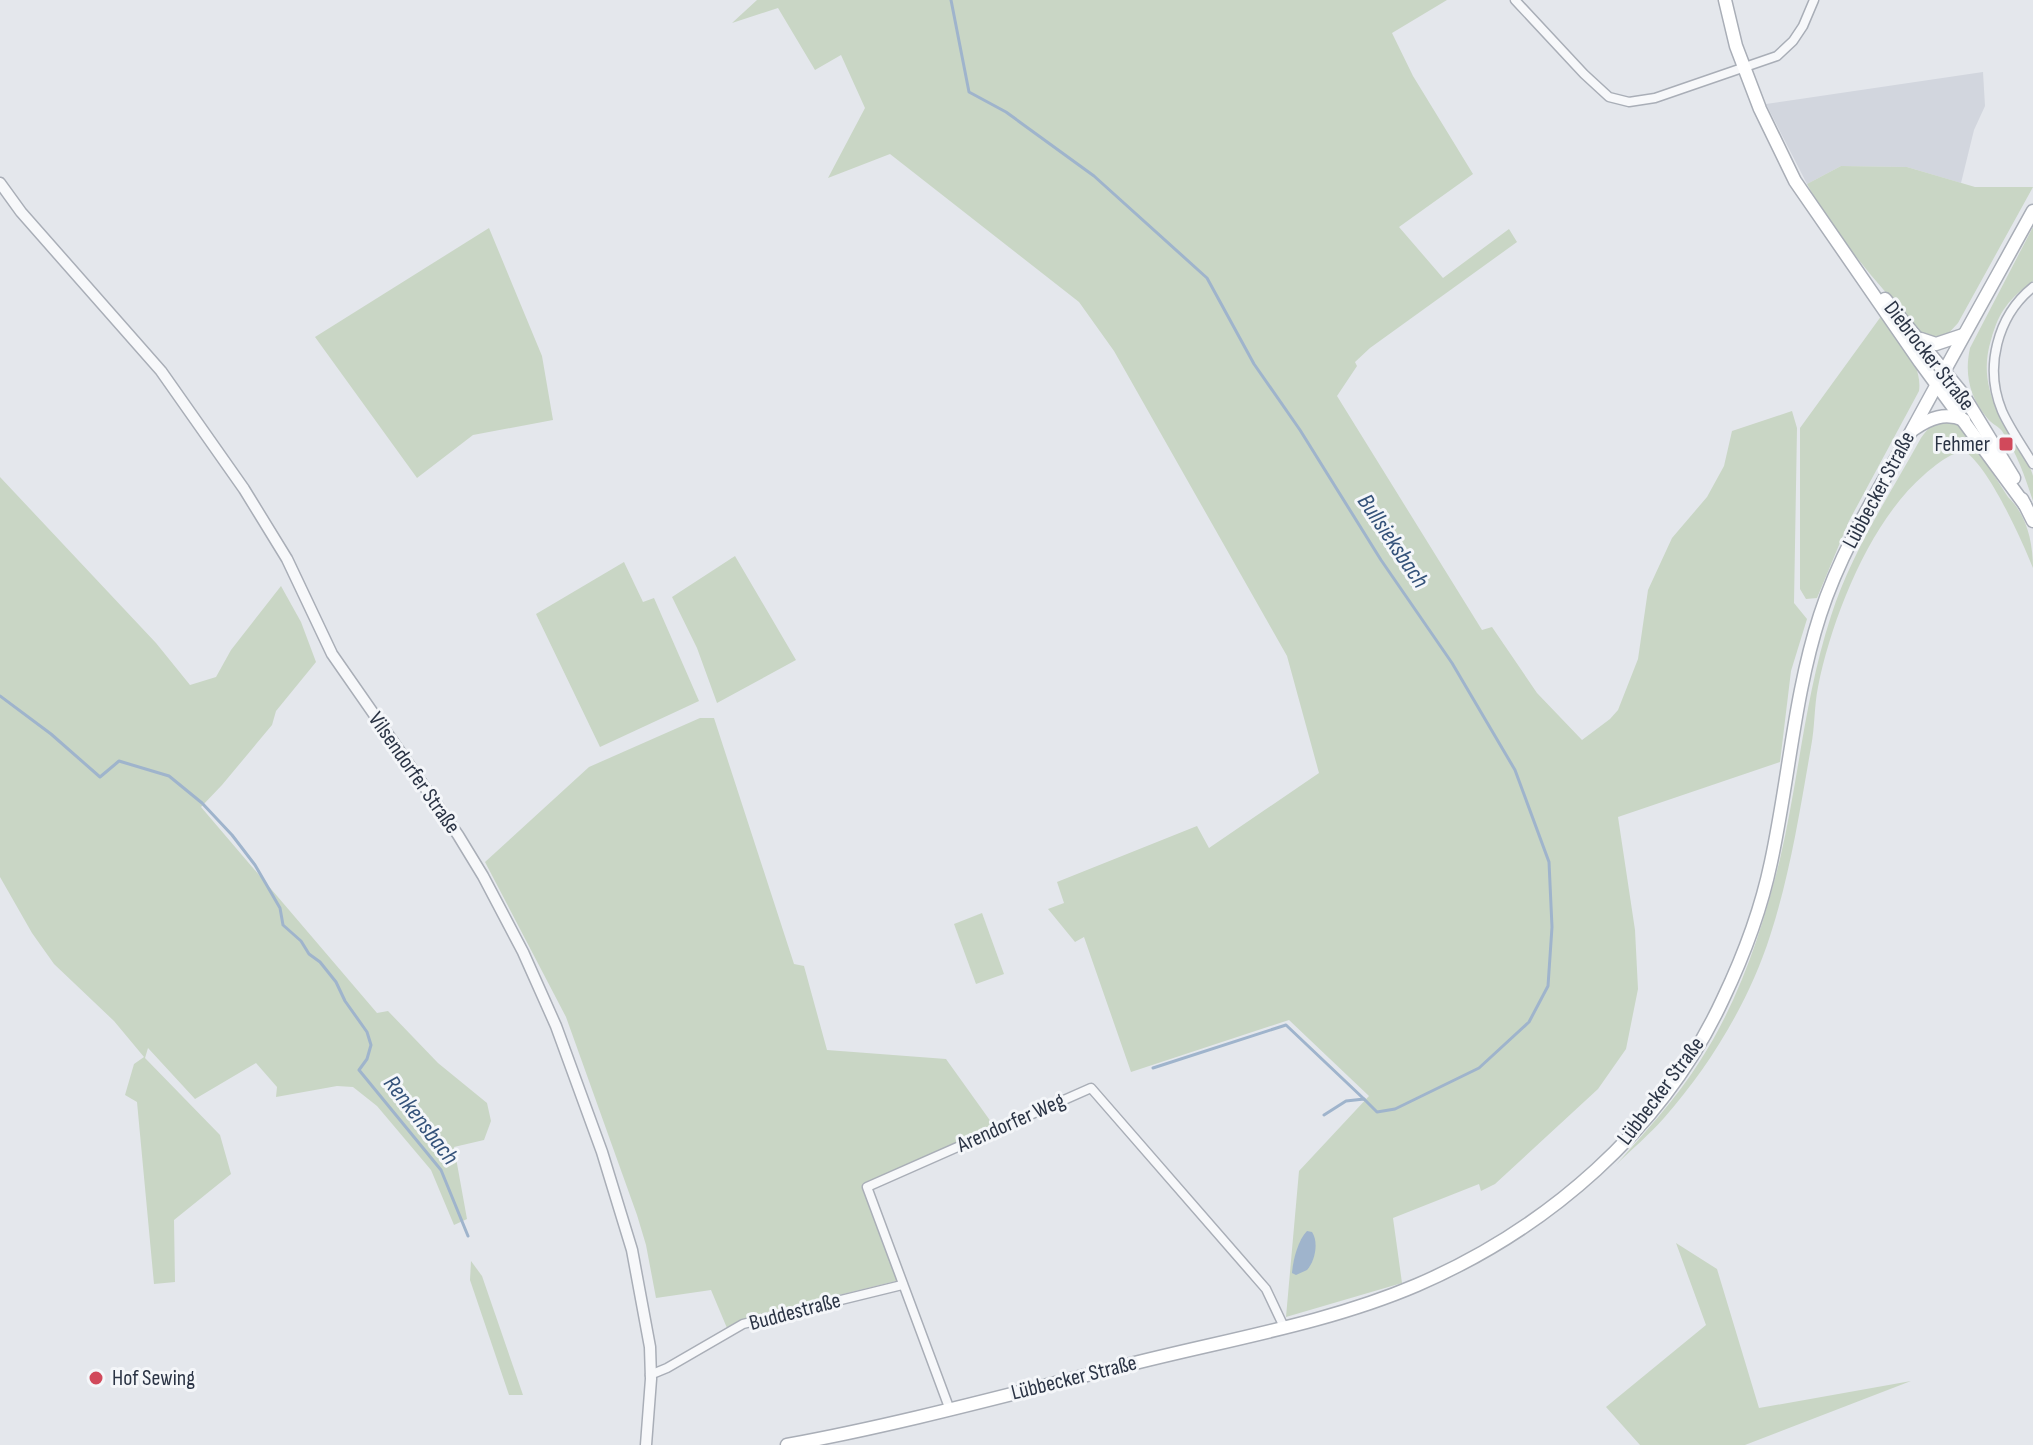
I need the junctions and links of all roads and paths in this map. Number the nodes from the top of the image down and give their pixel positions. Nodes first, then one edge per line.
1 (1515, 0) edge
2 (1725, 0) edge
3 (1814, 0) edge
4 (1744, 67) junction
5 (0, 183) edge
6 (2033, 211) edge
7 (1847, 256) junction
8 (2033, 287) edge
9 (1963, 335) junction
10 (1920, 339) junction
11 (1944, 370) junction
12 (1937, 384) junction
13 (1965, 421) junction
14 (1911, 430) junction
15 (2033, 464) edge
16 (2025, 505) junction
17 (2033, 521) edge
18 (902, 1285) junction
19 (1284, 1327) junction
20 (650, 1375) junction
21 (950, 1410) junction
22 (646, 1445) edge
23 (787, 1445) edge

1 - 4 street
2 - 4 main road, Diebrocker Straße
3 - 4 street
4 - 7 main road, Diebrocker Straße
5 - 20 street, Vilsendorfer Straße
6 - 9 main road, Lübbecker Straße
7 - 10 main road, Diebrocker Straße
7 - 12 main road, Diebrocker Straße
8 - 15 street, Diebrocker Straße
9 - 10 main road
9 - 11 main road, Lübbecker Straße
10 - 11 main road, Diebrocker Straße
11 - 12 main road, Lübbecker Straße
11 - 16 main road, Diebrocker Straße
12 - 13 main road, Diebrocker Straße
12 - 14 main road, Lübbecker Straße
13 - 14 main road, Diebrocker Straße
13 - 16 main road, Diebrocker Straße
14 - 19 main road, Lübbecker Straße
16 - 17 main road, Diebrocker Straße
18 - 19 street, Arendorfer Weg
18 - 20 street, Buddestraße
18 - 21 street, Arendorfer Weg
19 - 21 main road, Lübbecker Straße
20 - 22 street, Vilsendorfer Straße
21 - 23 main road, Lübbecker Straße

